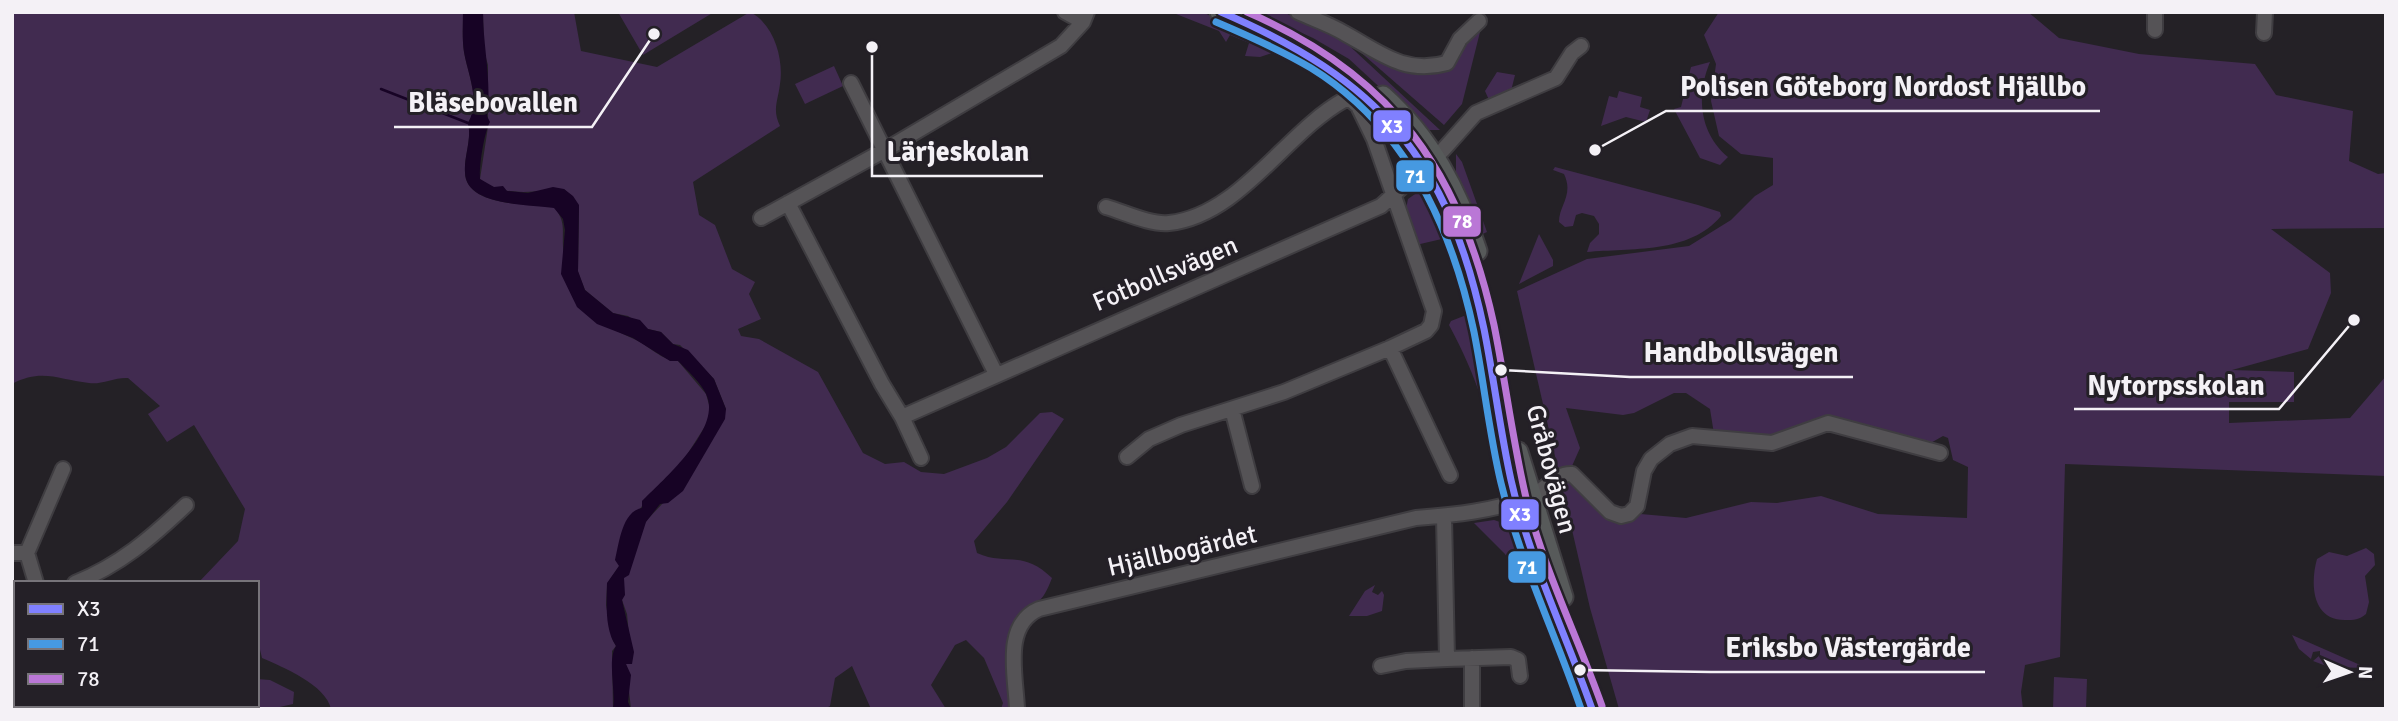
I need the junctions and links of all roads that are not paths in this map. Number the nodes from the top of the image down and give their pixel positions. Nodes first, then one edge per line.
1 (1065, 12) edge
2 (1220, 12) edge
3 (1242, 12) edge
4 (1298, 12) edge
5 (2155, 12) edge
6 (2265, 12) edge
7 (1085, 17) edge
8 (1479, 20) dead end
9 (2155, 30) dead end
10 (2264, 33) dead end
11 (1581, 46) dead end
12 (851, 83) dead end
13 (884, 150) junction
14 (1429, 163) junction
15 (1394, 196) junction
16 (788, 203) junction
17 (1106, 207) dead end
18 (761, 218) dead end
19 (1391, 348) junction
20 (996, 374) junction
21 (1232, 409) junction
22 (902, 417) junction
23 (1940, 453) dead end
24 (1127, 457) dead end
25 (920, 458) dead end
26 (63, 469) dead end
27 (1450, 475) dead end
28 (1252, 486) dead end
29 (1523, 499) junction
30 (186, 505) dead end
31 (1444, 517) junction
32 (20, 553) edge
33 (36, 581) edge
34 (80, 581) edge
35 (1472, 658) junction
36 (1447, 659) junction
37 (1381, 666) dead end
38 (1520, 676) dead end
39 (1017, 709) edge
40 (1472, 709) edge
41 (1592, 709) edge
42 (1599, 709) edge

1 - 7 street
2 - 14 main road, Gråbovägen
3 - 14 main road, Gråbovägen
4 - 8 street
5 - 9 street
6 - 10 street
7 - 13 street
11 - 14 street, Fotbollsvägen
12 - 13 street
13 - 16 street
13 - 20 street
14 - 15 street, Fotbollsvägen
14 - 29 main road, Gråbovägen
15 - 17 street
15 - 19 street
15 - 20 street, Fotbollsvägen
16 - 18 street
16 - 22 street
19 - 21 street
19 - 27 street
20 - 22 street, Fotbollsvägen
21 - 24 street
21 - 28 street
22 - 25 street
23 - 29 street
26 - 32 street
29 - 31 street, Hjällbogärdet
29 - 41 main road, Gråbovägen
29 - 42 main road, Gråbovägen
30 - 34 street
31 - 36 street
31 - 39 street, Hjällbogärdet
32 - 33 street
35 - 36 street
35 - 38 street
35 - 40 street
36 - 37 street

